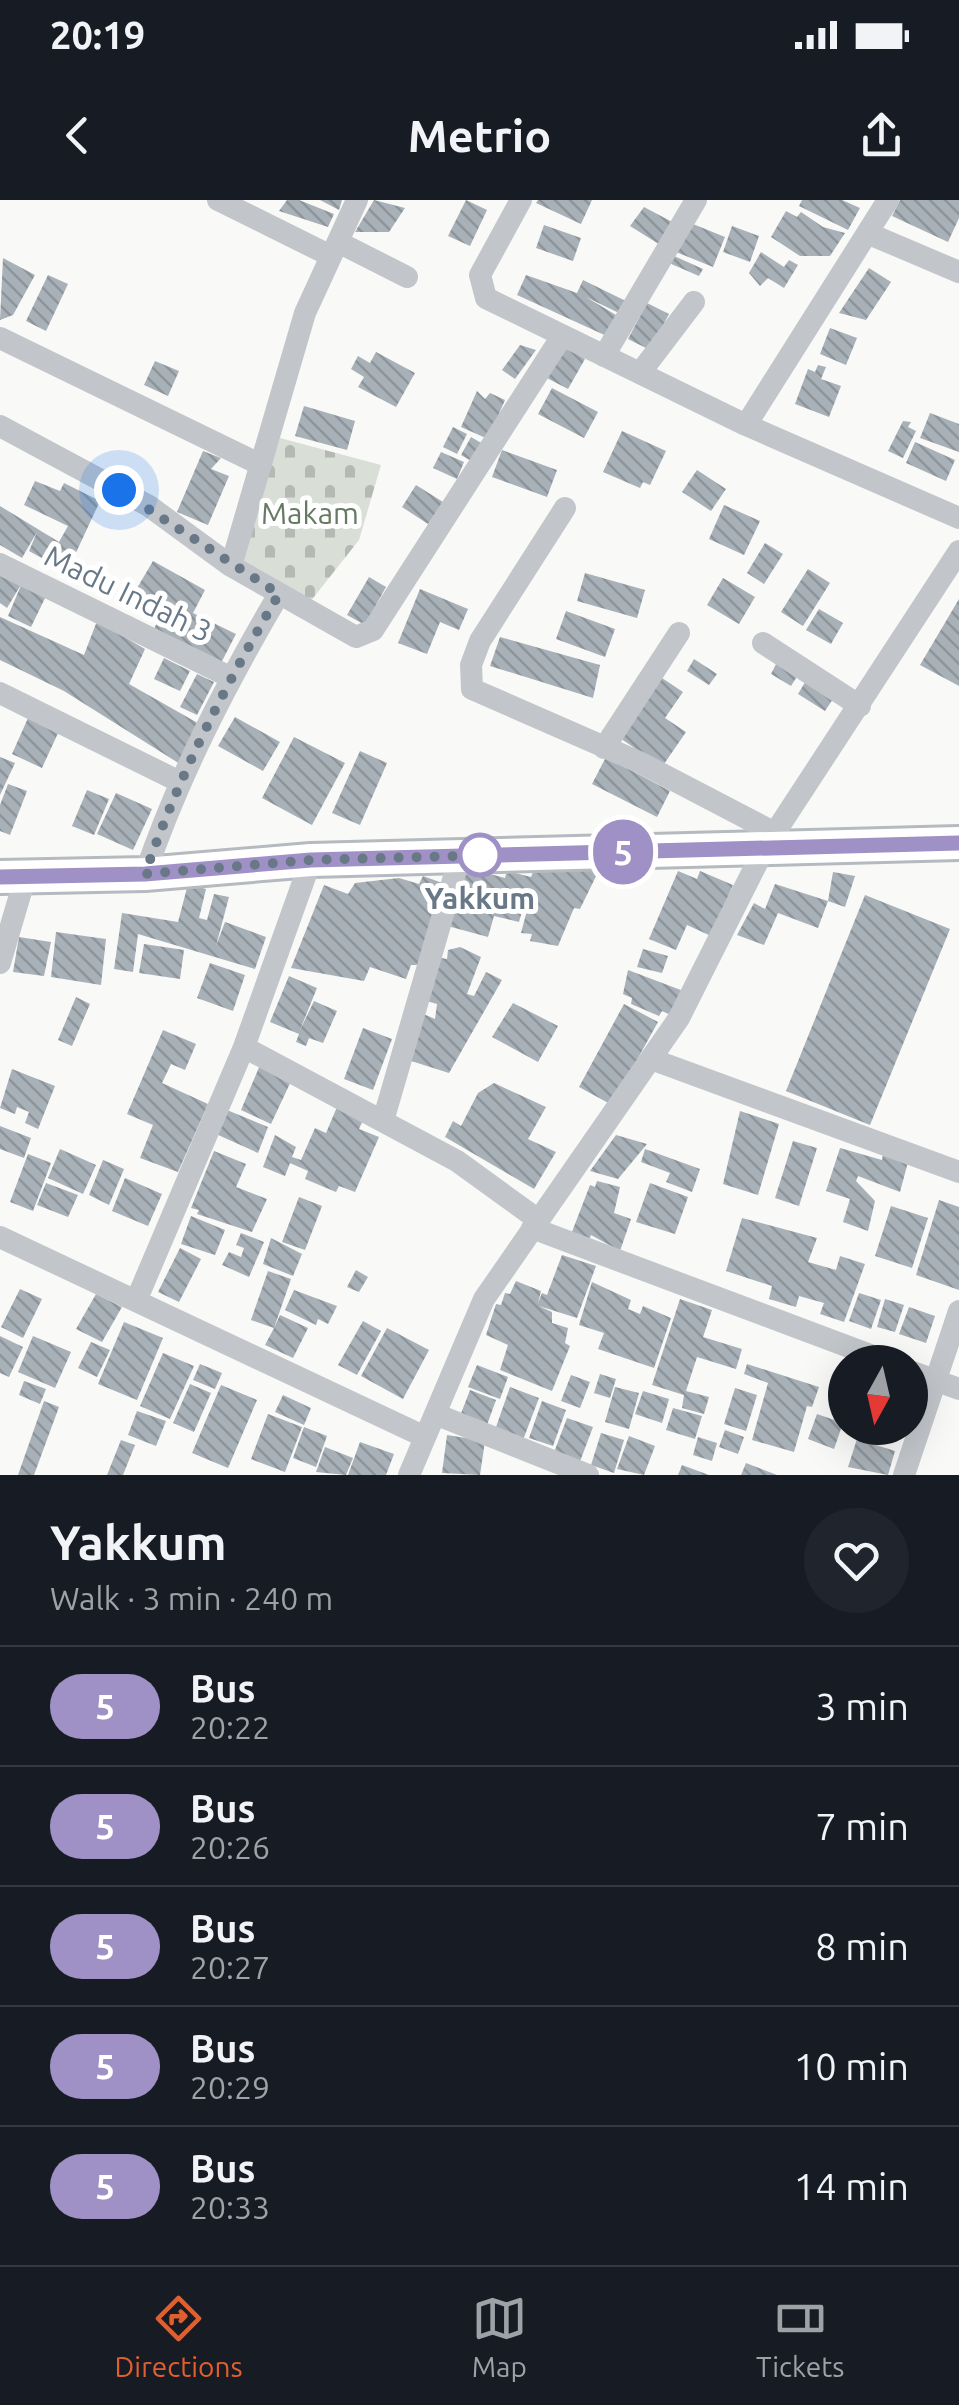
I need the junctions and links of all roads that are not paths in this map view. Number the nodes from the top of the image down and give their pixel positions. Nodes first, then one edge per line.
1 (218, 200) edge
2 (357, 200) edge
3 (520, 200) edge
4 (696, 200) edge
5 (888, 200) edge
6 (867, 233) junction
7 (334, 249) junction
8 (959, 272) edge
9 (407, 277) dead end
10 (694, 302) dead end
11 (562, 336) junction
12 (0, 338) edge
13 (604, 356) junction
14 (640, 373) junction
15 (746, 425) junction
16 (0, 426) edge
17 (261, 465) junction
18 (565, 508) dead end
19 (959, 518) edge
20 (959, 551) edge
21 (0, 564) edge
22 (231, 566) junction
23 (279, 594) junction
24 (680, 632) dead end
25 (763, 643) dead end
26 (230, 677) junction
27 (0, 694) edge
28 (860, 706) junction
29 (604, 748) junction
30 (180, 782) junction
31 (769, 842) junction
32 (959, 843) edge
33 (460, 856) junction
34 (311, 860) junction
35 (145, 874) junction
36 (12, 878) edge
37 (0, 963) edge
38 (244, 1047) junction
39 (651, 1059) junction
40 (383, 1121) junction
41 (959, 1172) edge
42 (534, 1224) junction
43 (0, 1236) edge
44 (136, 1300) junction
45 (959, 1311) edge
46 (844, 1345) edge
47 (948, 1385) edge
48 (435, 1414) junction
49 (425, 1437) junction
50 (561, 1470) edge
51 (410, 1475) edge
52 (588, 1475) edge
53 (904, 1475) edge

1 - 7 street
2 - 7 street
3 - 11 street
4 - 13 street
5 - 6 street
6 - 8 street
6 - 15 street
7 - 9 street
7 - 17 street
10 - 14 street
11 - 13 street
11 - 23 street
12 - 17 street
13 - 14 street
14 - 15 street
15 - 19 street
16 - 22 street
17 - 22 street
18 - 29 street
20 - 28 street
21 - 26 street, Madu Indah 3
22 - 23 street
23 - 26 street
24 - 29 street
25 - 28 street
26 - 30 street
27 - 30 street
28 - 31 street
29 - 31 street
30 - 35 street
31 - 32 main road
31 - 33 main road
31 - 39 street
33 - 34 main road
33 - 40 street
34 - 35 main road
34 - 38 street
35 - 36 main road
36 - 37 street
38 - 40 street
38 - 44 street
39 - 41 street
39 - 42 street
40 - 42 street
42 - 46 street
42 - 48 street
43 - 44 street
44 - 49 street
45 - 47 street
47 - 53 street
48 - 49 street
48 - 50 street
49 - 51 street
50 - 52 street

